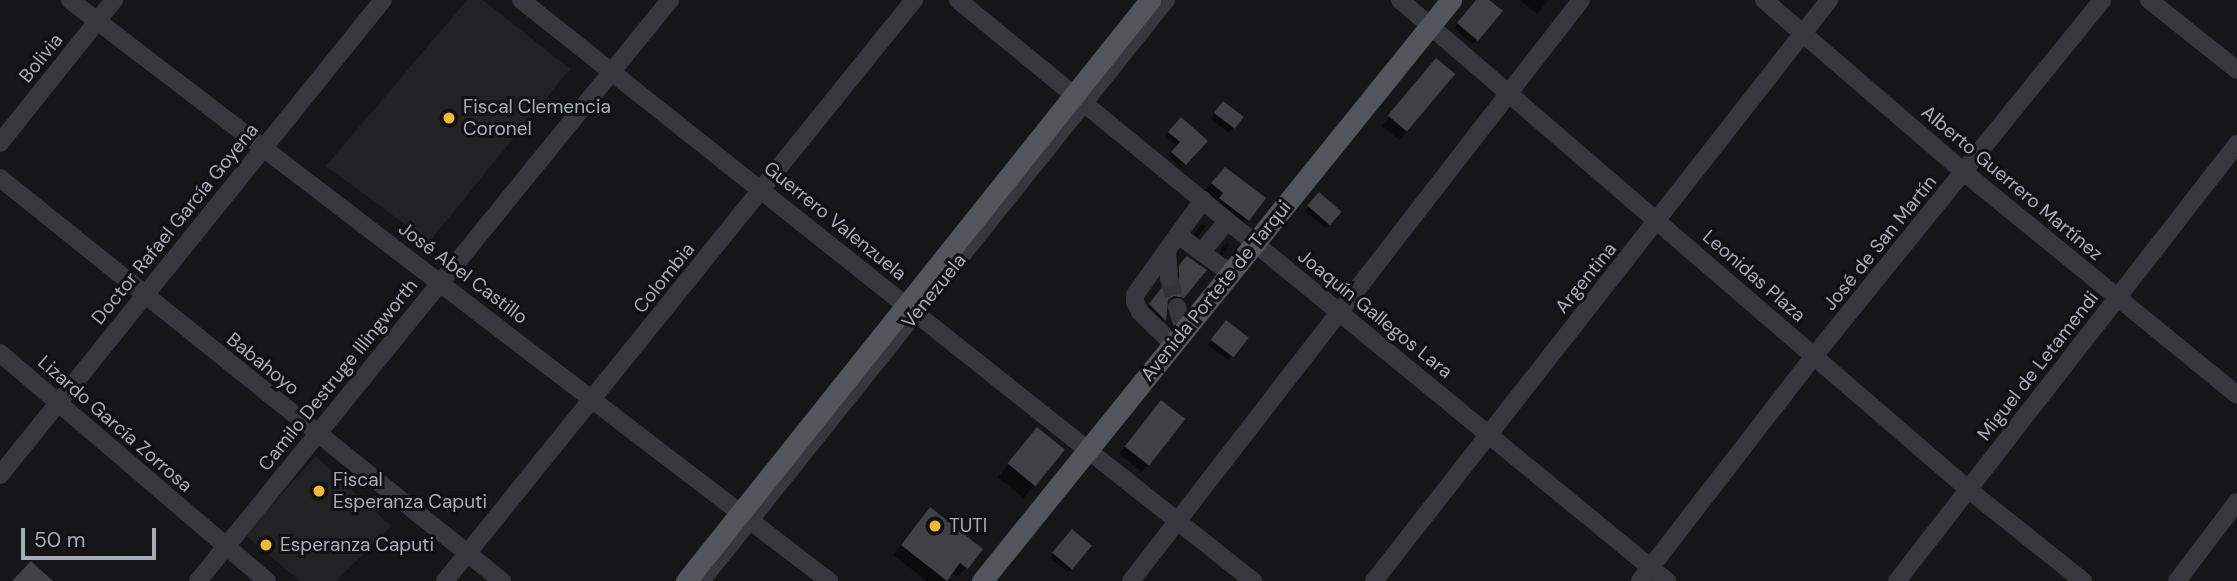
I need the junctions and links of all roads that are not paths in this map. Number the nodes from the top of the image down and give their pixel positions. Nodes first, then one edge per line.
1 (70, 0) edge
2 (114, 0) edge
3 (383, 0) edge
4 (521, 0) edge
5 (670, 0) edge
6 (914, 0) edge
7 (958, 0) edge
8 (1150, 0) edge
9 (1166, 0) edge
10 (1400, 0) edge
11 (1451, 0) edge
12 (1581, 0) edge
13 (1763, 0) edge
14 (1829, 0) edge
15 (2102, 0) edge
16 (2149, 0) edge
17 (97, 21) junction
18 (1430, 26) junction
19 (1802, 33) junction
20 (2237, 70) edge
21 (611, 73) junction
22 (1508, 94) junction
23 (1079, 99) junction
24 (0, 143) edge
25 (2237, 144) edge
26 (264, 148) junction
27 (1965, 173) junction
28 (0, 178) edge
29 (761, 189) junction
30 (1203, 200) junction
31 (1227, 221) junction
32 (1659, 221) junction
33 (1178, 235) junction
34 (1255, 243) junction
35 (1167, 250) junction
36 (1202, 252) junction
37 (1230, 273) junction
38 (1169, 278) tunnel mouth
39 (441, 282) junction
40 (145, 295) junction
41 (2118, 298) junction
42 (1177, 307) tunnel mouth
43 (911, 309) junction
44 (1340, 313) junction
45 (1179, 337) junction
46 (0, 354) edge
47 (1814, 356) junction
48 (2237, 394) edge
49 (594, 398) junction
50 (58, 403) junction
51 (317, 434) junction
52 (1488, 434) junction
53 (1087, 451) junction
54 (0, 475) edge
55 (1969, 491) junction
56 (2237, 502) edge
57 (745, 516) junction
58 (1176, 523) junction
59 (225, 547) junction
60 (468, 553) junction
61 (1645, 574) edge
62 (198, 581) edge
63 (267, 581) edge
64 (445, 581) edge
65 (502, 581) edge
66 (686, 581) edge
67 (701, 581) edge
68 (829, 581) edge
69 (982, 581) edge
70 (1130, 581) edge
71 (1253, 581) edge
72 (1374, 581) edge
73 (1667, 581) edge
74 (1897, 581) edge
75 (2083, 581) edge
76 (2176, 581) edge

1 - 17 street, José Abel Castillo
2 - 17 street, Bolivia
3 - 26 street, Doctor Rafael García Goyena
4 - 21 street, Guerrero Valenzuela
5 - 21 street, Camilo Destruge Illingworth
6 - 29 street, Colombia
7 - 23 street, Joaquín Gallegos Lara
8 - 23 main road, Venezuela
9 - 23 street, Venezuela
10 - 18 street, Leonidas Plaza
11 - 18 main road, Avenida Portete de Tarqui
12 - 22 street
13 - 19 street, Alberto Guerrero Martínez
14 - 19 street, Argentina
15 - 27 street, José de San Martín
16 - 20 street
17 - 24 street, Bolivia
17 - 26 street, José Abel Castillo
18 - 22 street, Leonidas Plaza
18 - 34 main road, Avenida Portete de Tarqui
19 - 27 street, Alberto Guerrero Martínez
19 - 32 street, Argentina
21 - 29 street, Guerrero Valenzuela
21 - 39 street, Camilo Destruge Illingworth
22 - 32 street, Leonidas Plaza
22 - 44 street
23 - 30 street, Joaquín Gallegos Lara
23 - 43 main road, Venezuela
25 - 41 street, Miguel de Letamendi
26 - 39 street, José Abel Castillo
26 - 40 street, Doctor Rafael García Goyena
27 - 41 street, Alberto Guerrero Martínez
27 - 47 street, José de San Martín
28 - 40 street, Babahoyo
29 - 43 street, Guerrero Valenzuela
29 - 49 street, Colombia
30 - 31 street, Joaquín Gallegos Lara
30 - 33 street
31 - 34 street, Joaquín Gallegos Lara
31 - 36 street
32 - 47 street, Leonidas Plaza
32 - 52 street, Argentina
33 - 35 street
33 - 36 street
34 - 37 main road, Avenida Portete de Tarqui
34 - 44 street, Joaquín Gallegos Lara
35 - 38 street
35 - 45 street
36 - 37 street
37 - 45 main road, Avenida Portete de Tarqui
39 - 49 street, José Abel Castillo
39 - 51 street, Camilo Destruge Illingworth
40 - 50 street, Doctor Rafael García Goyena
40 - 51 street, Babahoyo
41 - 48 street, Alberto Guerrero Martínez
41 - 55 street, Miguel de Letamendi
42 - 45 street
43 - 53 street, Guerrero Valenzuela
43 - 57 main road, Venezuela
44 - 52 street, Joaquín Gallegos Lara
44 - 58 street
45 - 53 main road, Avenida Portete de Tarqui
46 - 50 street, Lizardo García Zorrosa
47 - 55 street, Leonidas Plaza
47 - 61 street, José de San Martín
49 - 57 street, José Abel Castillo
49 - 60 street, Colombia
50 - 54 street, Doctor Rafael García Goyena
50 - 59 street, Lizardo García Zorrosa
51 - 59 street, Camilo Destruge Illingworth
51 - 60 street, Babahoyo
52 - 61 street, Joaquín Gallegos Lara
52 - 72 street, Argentina
53 - 58 street, Guerrero Valenzuela
53 - 69 main road, Avenida Portete de Tarqui
55 - 74 street, Miguel de Letamendi
55 - 75 street, Leonidas Plaza
56 - 76 street
57 - 66 main road, Venezuela
57 - 67 street, Venezuela
57 - 68 street, José Abel Castillo
58 - 70 street
58 - 71 street, Guerrero Valenzuela
59 - 62 street, Camilo Destruge Illingworth
59 - 63 street, Lizardo García Zorrosa
60 - 64 street, Colombia
60 - 65 street, Babahoyo
61 - 73 street, Joaquín Gallegos Lara

